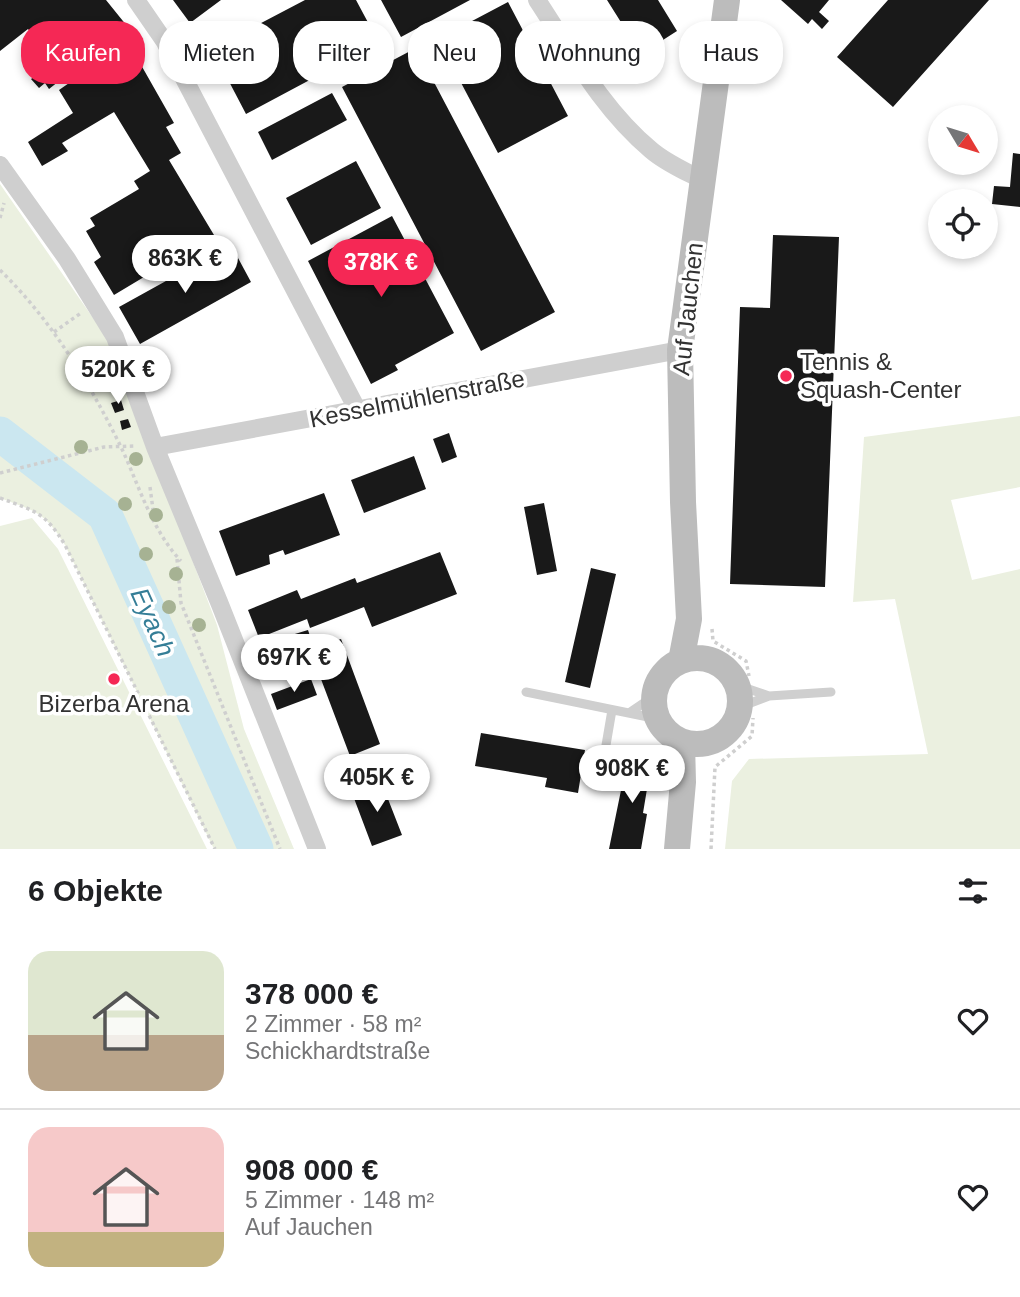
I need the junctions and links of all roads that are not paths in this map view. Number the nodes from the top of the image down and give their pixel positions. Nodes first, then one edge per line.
1 (136, 0) edge
2 (537, 0) edge
3 (727, 0) edge
4 (0, 165) edge
5 (702, 180) junction
6 (680, 350) junction
7 (358, 411) junction
8 (155, 447) junction
9 (692, 659) junction
10 (526, 692) dead end
11 (831, 692) dead end
12 (739, 696) junction
13 (769, 696) junction
14 (656, 708) junction
15 (612, 710) junction
16 (629, 713) junction
17 (695, 742) junction
18 (605, 751) dead end
19 (317, 849) edge
20 (677, 849) edge

1 - 7 street
2 - 5 street
3 - 5 main road, Auf Jauchen
4 - 8 street
5 - 6 main road, Auf Jauchen
6 - 7 street, Kesselmühlenstraße
6 - 9 main road, Auf Jauchen
7 - 8 street, Kesselmühlenstraße
8 - 19 street
9 - 12 main road
9 - 14 main road
10 - 15 lane
11 - 13 lane
12 - 13 lane
12 - 13 lane
12 - 17 main road
14 - 16 lane
14 - 16 lane
14 - 17 main road
15 - 16 lane
15 - 18 lane
17 - 20 main road

